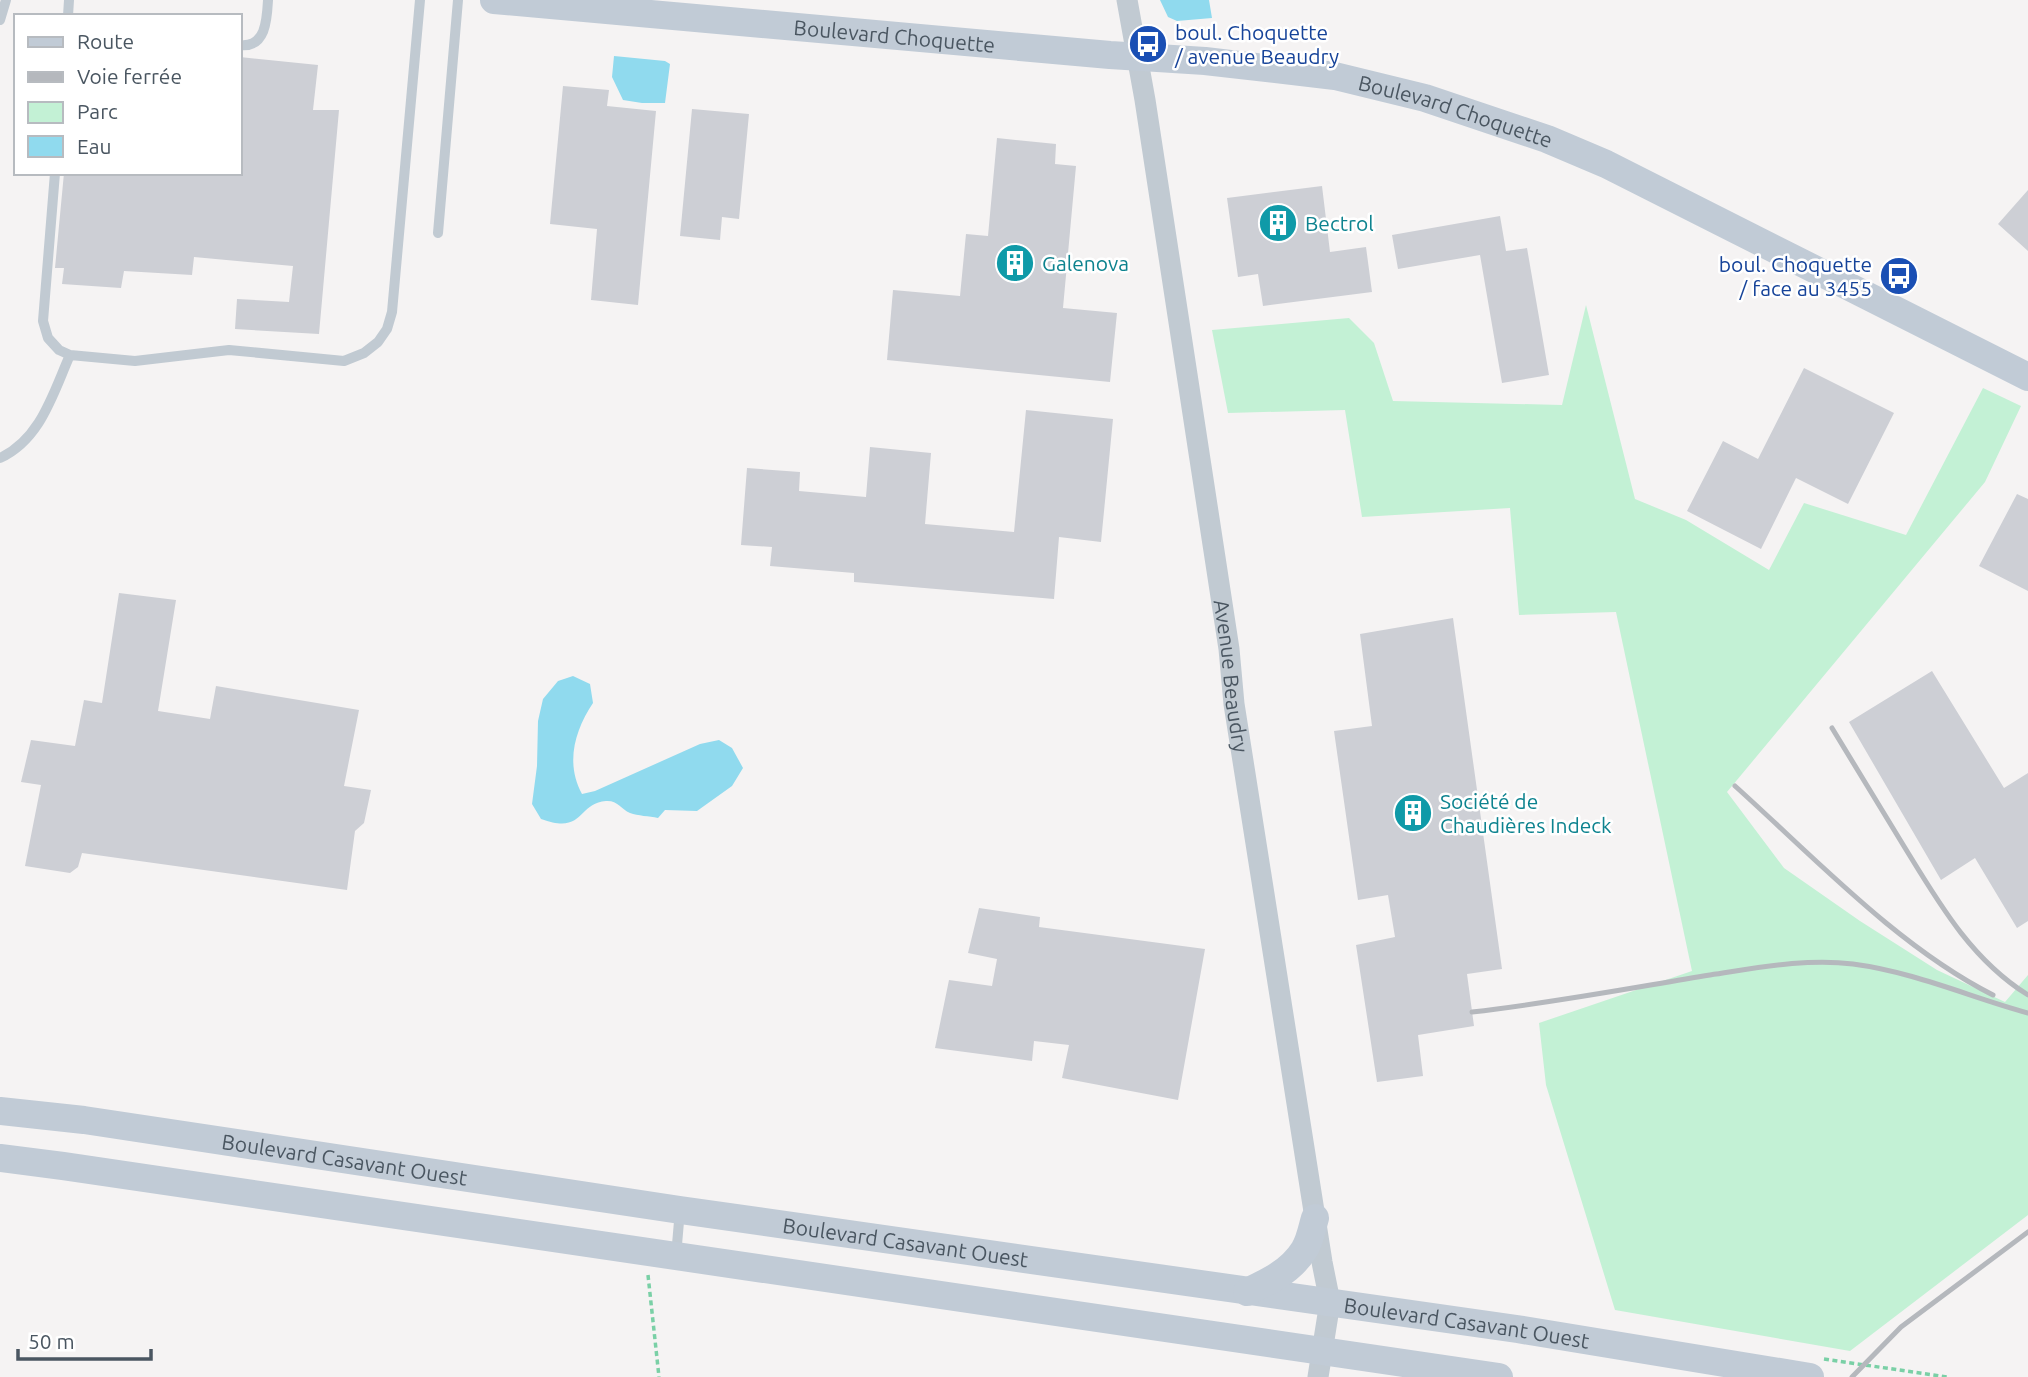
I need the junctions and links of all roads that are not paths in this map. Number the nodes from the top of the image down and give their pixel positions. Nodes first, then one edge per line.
1 (6, 0) edge
2 (268, 0) edge
3 (420, 0) edge
4 (458, 0) edge
5 (494, 0) edge
6 (1127, 0) edge
7 (576, 4) edge
8 (0, 20) edge
9 (242, 45) edge
10 (1137, 56) junction
11 (55, 175) edge
12 (438, 233) dead end
13 (70, 355) junction
14 (2028, 377) edge
15 (0, 458) edge
16 (0, 1111) edge
17 (0, 1158) edge
18 (680, 1210) junction
19 (1315, 1218) junction
20 (676, 1256) junction
21 (1247, 1292) junction
22 (1330, 1302) junction
23 (1320, 1364) edge
24 (1499, 1377) edge
25 (1810, 1377) edge

1 - 8 lane
2 - 9 lane
3 - 13 lane
4 - 12 lane
5 - 7 main road, Boulevard Choquette
6 - 10 street, Avenue Beaudry
7 - 10 main road, Boulevard Choquette
10 - 14 main road, Boulevard Choquette
10 - 19 street, Avenue Beaudry
11 - 13 lane
13 - 15 lane
16 - 18 main road, Boulevard Casavant Ouest
17 - 20 main road
18 - 20 lane
18 - 21 main road, Boulevard Casavant Ouest
19 - 21 main road
19 - 22 street, Avenue Beaudry
20 - 23 main road
21 - 22 main road, Boulevard Casavant Ouest
22 - 23 street, Avenue Beaudry
22 - 25 main road, Boulevard Casavant Ouest
23 - 24 main road

